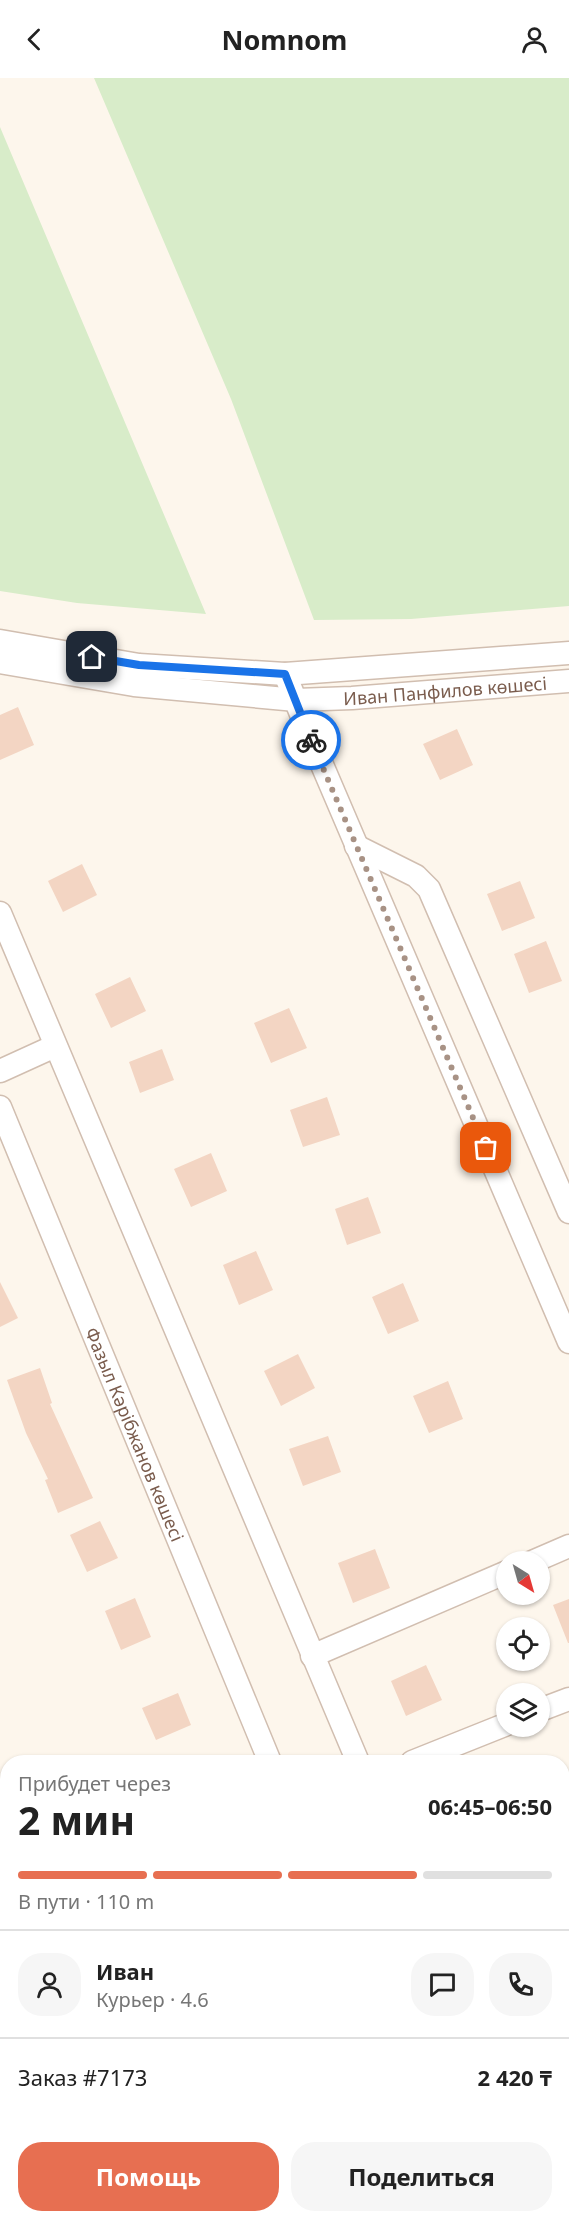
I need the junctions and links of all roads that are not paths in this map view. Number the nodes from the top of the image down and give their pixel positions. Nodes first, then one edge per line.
1 (0, 640) edge
2 (569, 653) edge
3 (0, 662) edge
4 (285, 674) junction
5 (569, 681) edge
6 (296, 700) junction
7 (356, 846) junction
8 (0, 913) edge
9 (55, 1046) junction
10 (0, 1071) edge
11 (0, 1107) edge
12 (569, 1212) edge
13 (569, 1342) edge
14 (569, 1546) edge
15 (550, 1554) edge
16 (496, 1577) edge
17 (312, 1656) junction
18 (569, 1699) edge
19 (550, 1706) edge
20 (496, 1728) edge
21 (267, 1755) edge
22 (355, 1755) edge
23 (430, 1755) edge

1 - 4 street, Иван Панфилов көшесі
2 - 4 street, Иван Панфилов көшесі
3 - 6 street, Иван Панфилов көшесі
4 - 6 street
5 - 6 street, Иван Панфилов көшесі
6 - 7 street
7 - 12 street
7 - 13 street
8 - 9 street
9 - 10 street
9 - 17 street
11 - 21 street, Фазыл Кәрібжанов көшесі
14 - 15 street
16 - 17 street
17 - 22 street
18 - 19 street
20 - 23 street

